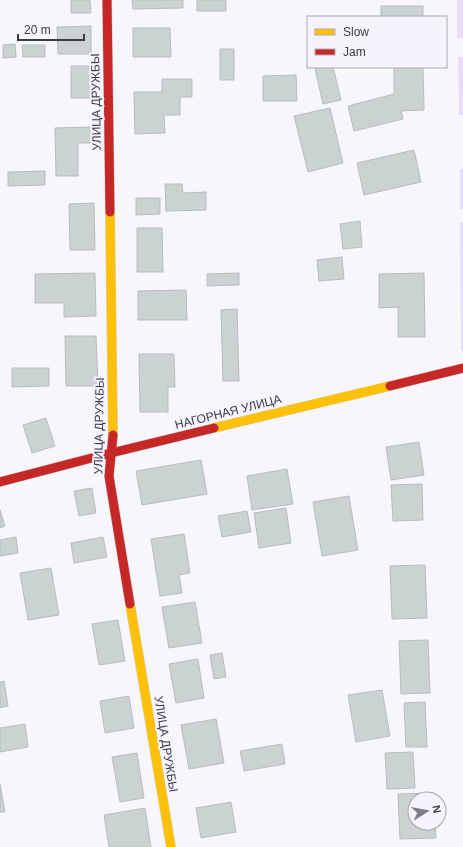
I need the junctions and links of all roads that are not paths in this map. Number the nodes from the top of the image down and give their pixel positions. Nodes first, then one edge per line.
1 (107, 0) edge
2 (463, 368) edge
3 (111, 453) junction
4 (0, 482) edge
5 (171, 847) edge

1 - 3 street, УЛИЦА ДРУЖБЫ
2 - 3 street, НАГОРНАЯ УЛИЦА
3 - 4 street, НАГОРНАЯ УЛИЦА
3 - 5 street, УЛИЦА ДРУЖБЫ

